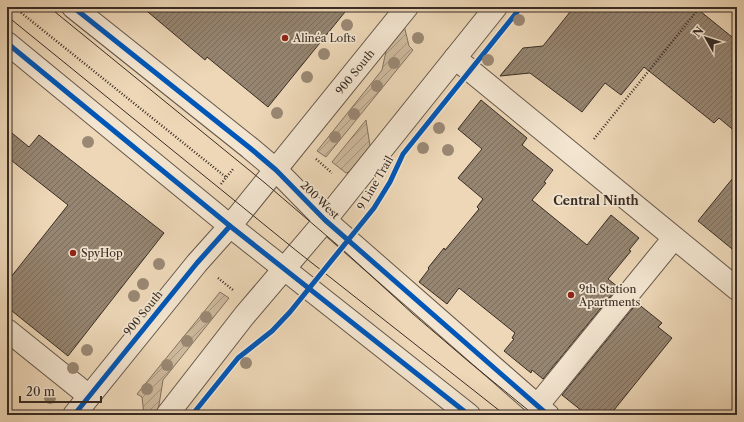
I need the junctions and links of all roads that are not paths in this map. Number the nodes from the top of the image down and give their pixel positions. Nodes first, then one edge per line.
1 (72, 7) edge
2 (407, 7) edge
3 (496, 7) edge
4 (7, 43) edge
5 (455, 58) junction
6 (276, 170) junction
7 (325, 220) junction
8 (230, 226) junction
9 (674, 238) junction
10 (286, 268) junction
11 (737, 289) edge
12 (7, 330) edge
13 (94, 390) junction
14 (542, 411) edge
15 (74, 415) edge
16 (167, 415) edge
17 (469, 415) edge

1 - 6 street, 200 West
2 - 6 street, 900 South
3 - 5 street
4 - 8 street
5 - 7 street
5 - 9 street
6 - 7 street, 200 West
6 - 8 street, 900 South
7 - 10 street
7 - 14 street, 200 West
8 - 10 street
8 - 13 street, 900 South
9 - 11 street
9 - 14 street
10 - 16 street
10 - 17 street
12 - 13 street
13 - 15 street, 900 South

